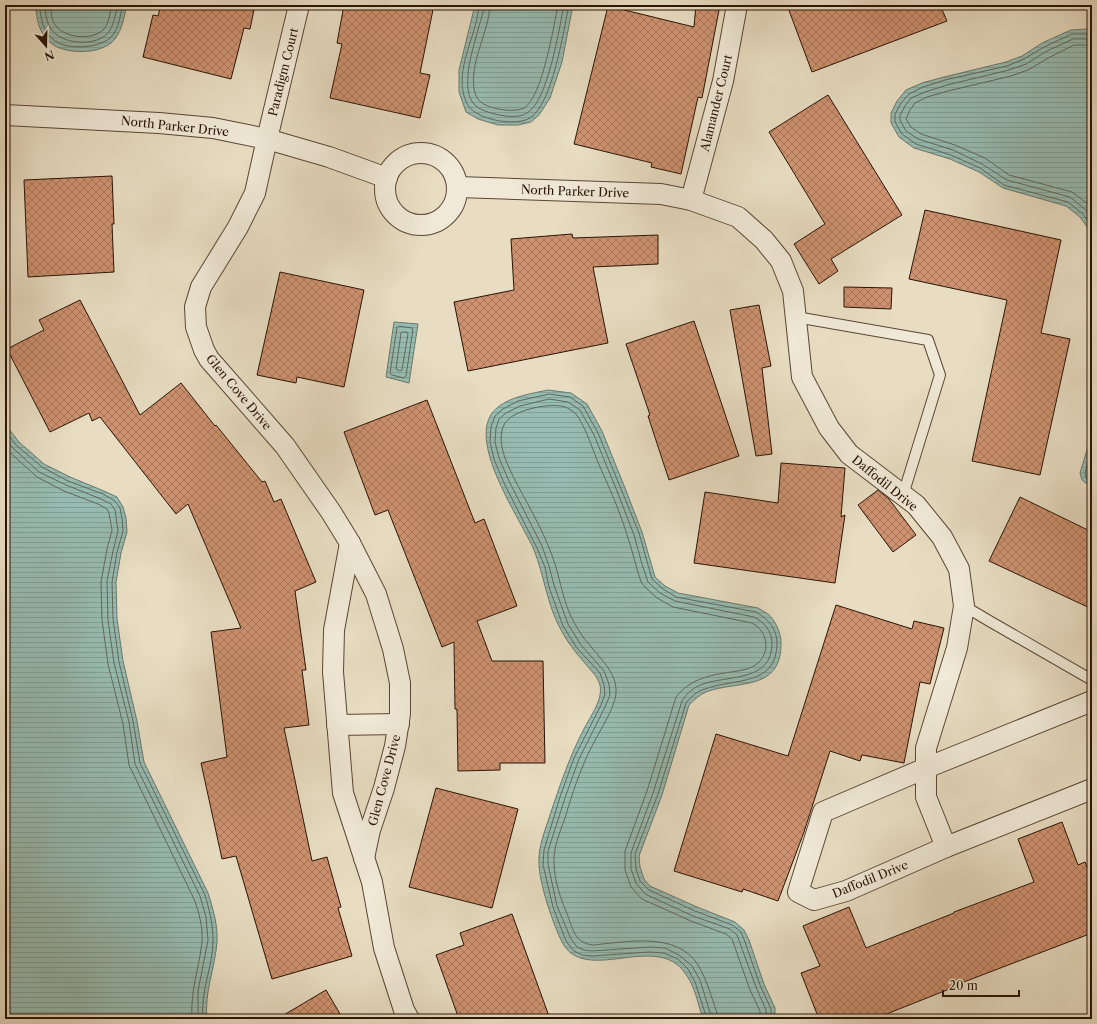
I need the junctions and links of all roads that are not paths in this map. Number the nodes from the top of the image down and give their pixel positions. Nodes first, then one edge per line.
1 (300, 5) edge
2 (737, 5) edge
3 (5, 115) edge
4 (266, 138) junction
5 (387, 178) junction
6 (458, 187) junction
7 (691, 200) junction
8 (796, 317) junction
9 (903, 495) junction
10 (350, 543) junction
11 (964, 606) junction
12 (1092, 680) edge
13 (1092, 701) edge
14 (399, 724) junction
15 (337, 725) junction
16 (926, 768) junction
17 (1092, 789) edge
18 (946, 847) junction
19 (364, 858) junction
20 (409, 1019) edge

1 - 4 street, Paradigm Court
2 - 7 street, Alamander Court
3 - 4 street, North Parker Drive
4 - 5 street, North Parker Drive
4 - 10 street, Glen Cove Drive
5 - 6 street
5 - 6 street
6 - 7 street, North Parker Drive
7 - 8 street, Daffodil Drive
8 - 9 street, Daffodil Drive
8 - 9 lane
9 - 11 street, Daffodil Drive
10 - 14 street, Glen Cove Drive
10 - 15 street, Glen Cove Drive
11 - 12 lane
11 - 16 street, Daffodil Drive
13 - 16 street, Daffodil Drive
14 - 15 street
14 - 19 street, Glen Cove Drive
15 - 19 street, Glen Cove Drive
16 - 18 street, Daffodil Drive
16 - 18 street, Daffodil Drive
17 - 18 street, Daffodil Drive
19 - 20 street, Glen Cove Drive

